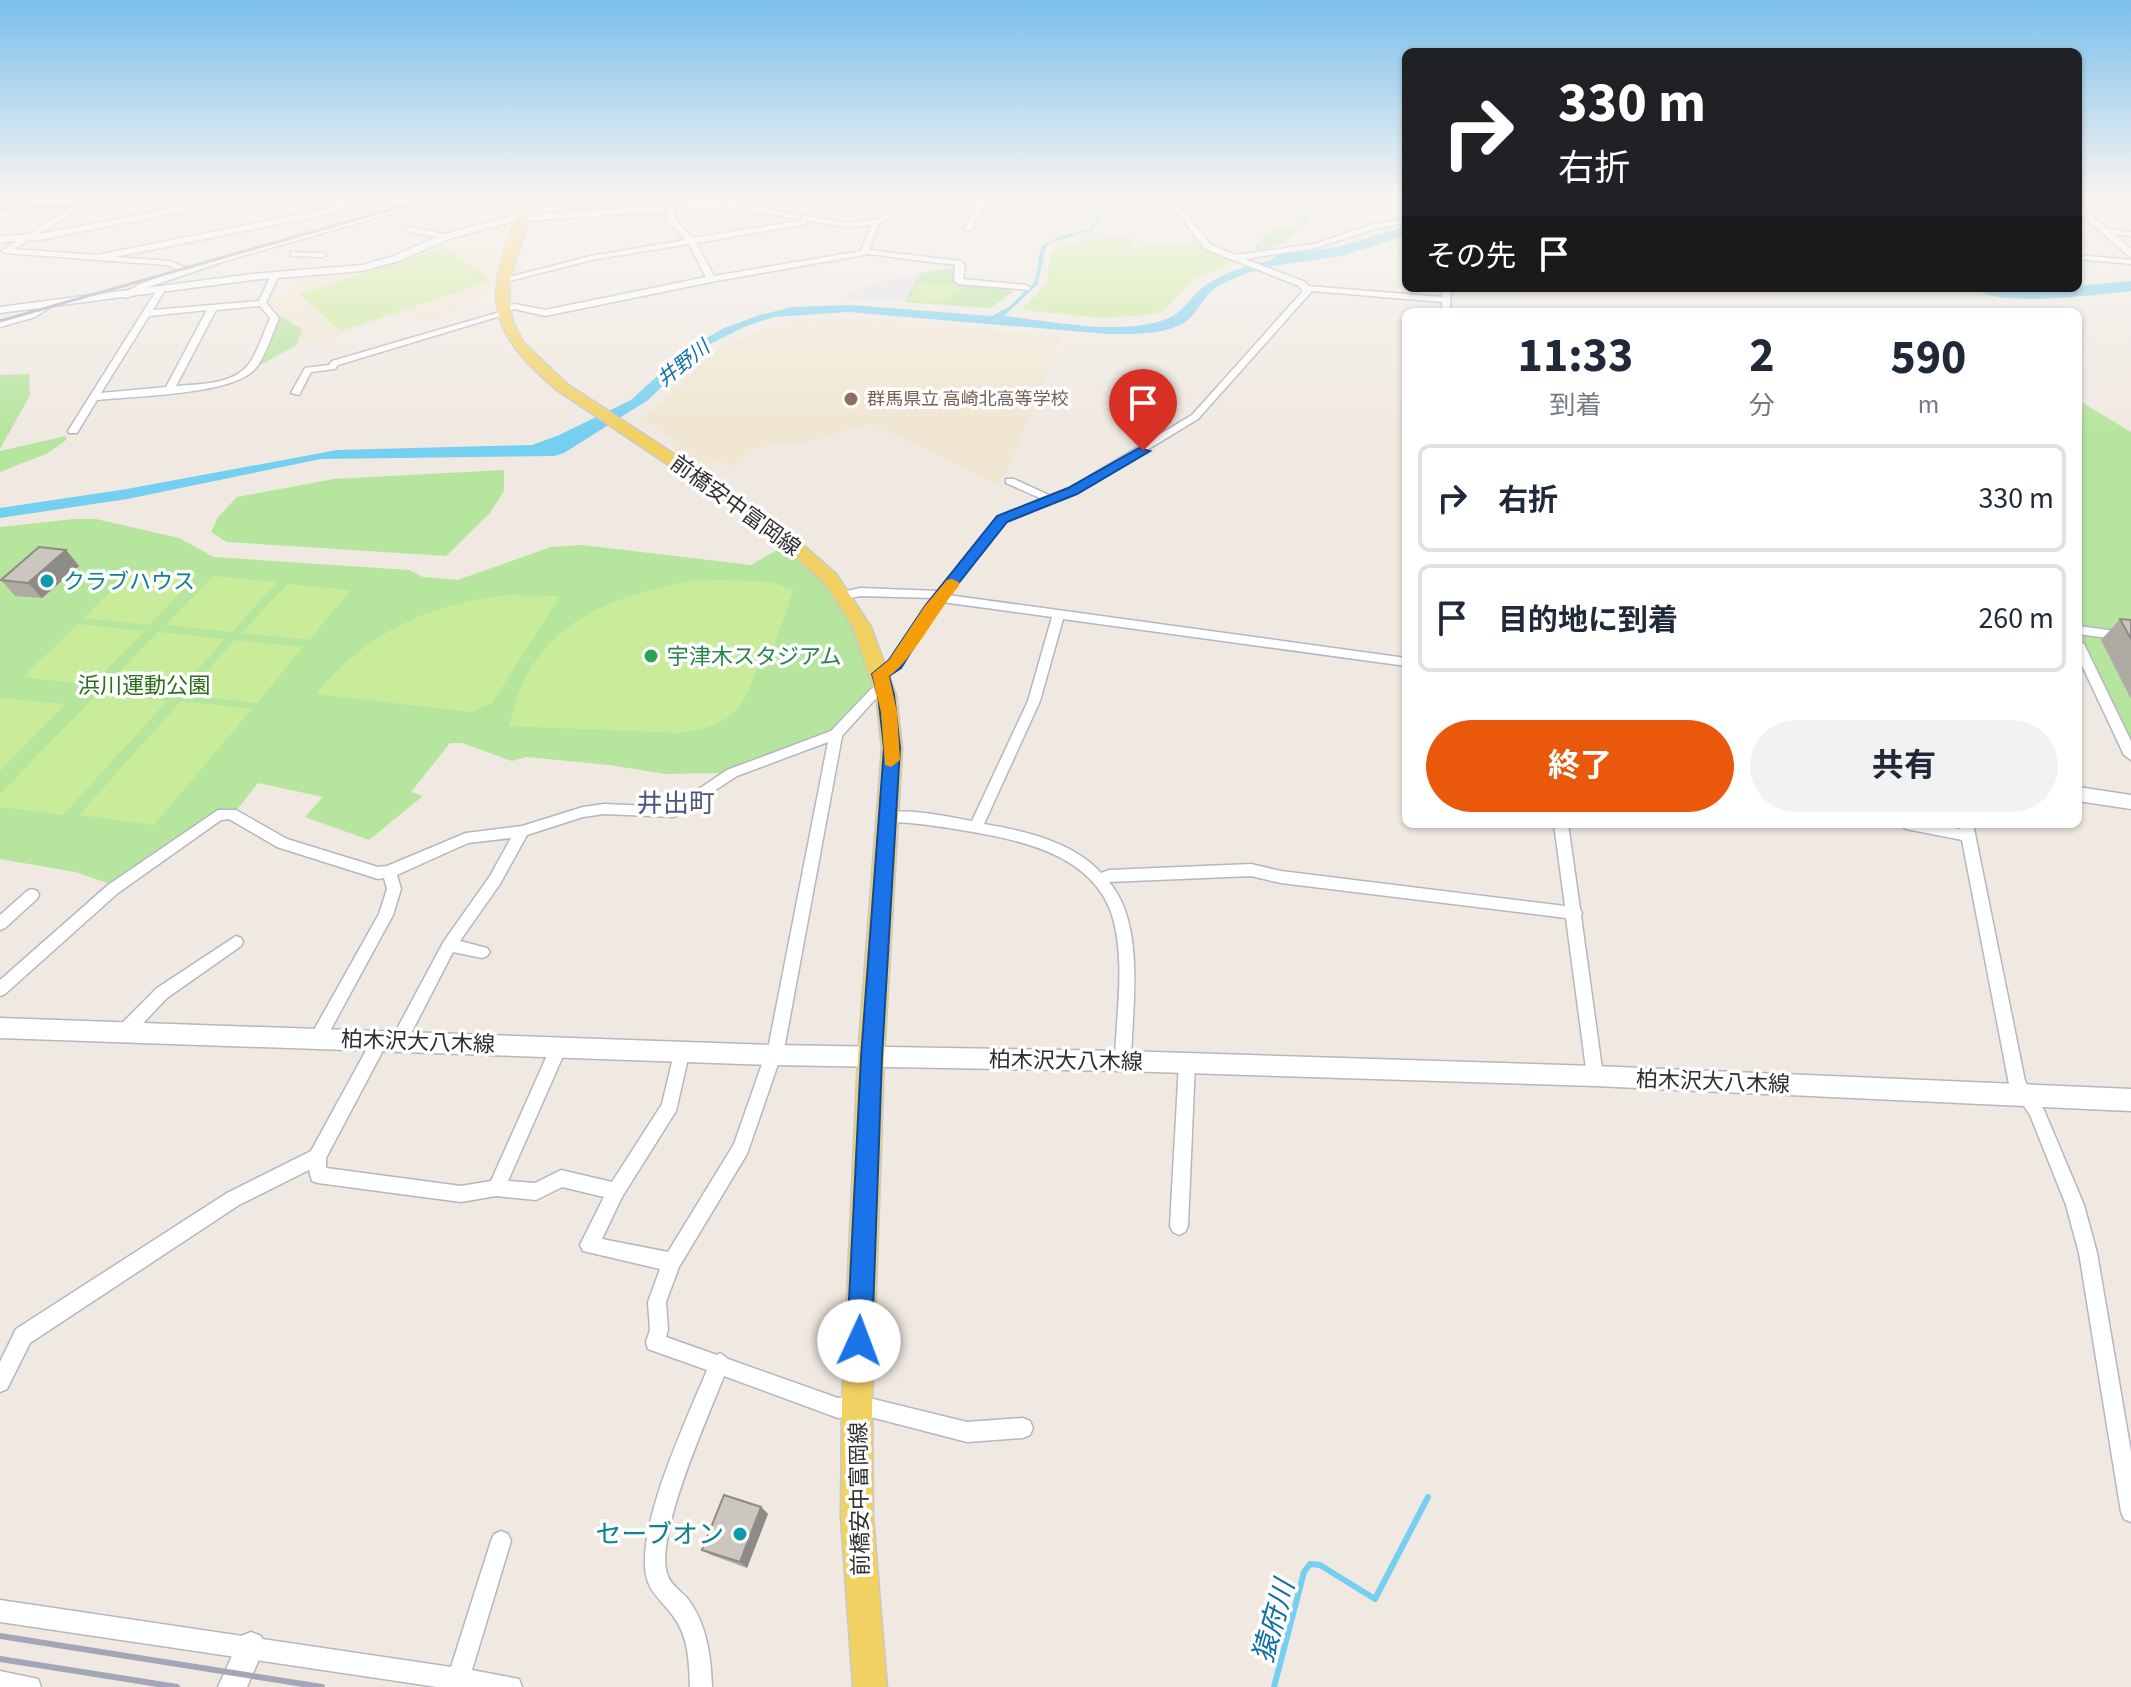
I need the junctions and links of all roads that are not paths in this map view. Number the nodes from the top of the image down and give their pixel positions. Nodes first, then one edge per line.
1 (275, 275) edge
2 (171, 276) edge
3 (269, 276) edge
4 (503, 276) edge
5 (519, 276) edge
6 (709, 276) edge
7 (730, 276) edge
8 (959, 276) edge
9 (1281, 276) edge
10 (711, 279) junction
11 (502, 280) junction
12 (1307, 288) junction
13 (161, 290) junction
14 (1024, 290) dead end
15 (1447, 292) edge
16 (127, 295) junction
17 (1447, 300) junction
18 (262, 303) junction
19 (48, 306) junction
20 (214, 306) junction
21 (1446, 308) edge
22 (0, 310) edge
23 (503, 311) junction
24 (148, 313) junction
25 (0, 324) edge
26 (170, 389) junction
27 (296, 393) dead end
28 (95, 397) junction
29 (73, 431) dead end
30 (1010, 481) dead end
31 (1052, 500) junction
32 (842, 596) junction
33 (941, 596) junction
34 (1059, 613) junction
35 (2082, 631) edge
36 (2131, 637) edge
37 (2082, 652) edge
38 (1402, 661) edge
39 (882, 680) junction
40 (836, 734) junction
41 (2131, 755) edge
42 (2082, 795) edge
43 (2131, 802) edge
44 (888, 817) junction
45 (976, 827) junction
46 (1562, 828) edge
47 (1947, 828) edge
48 (1967, 830) edge
49 (522, 831) junction
50 (389, 872) junction
51 (1099, 880) junction
52 (32, 895) dead end
53 (1575, 913) junction
54 (0, 924) edge
55 (236, 942) dead end
56 (449, 945) junction
57 (482, 952) dead end
58 (0, 989) edge
59 (0, 1028) edge
60 (125, 1031) junction
61 (318, 1037) junction
62 (390, 1040) junction
63 (559, 1047) junction
64 (682, 1050) junction
65 (773, 1055) junction
66 (871, 1057) junction
67 (1123, 1061) junction
68 (1187, 1063) junction
69 (1595, 1076) junction
70 (2026, 1095) junction
71 (2131, 1100) edge
72 (317, 1157) junction
73 (496, 1188) junction
74 (616, 1191) junction
75 (1179, 1226) dead end
76 (672, 1262) junction
77 (720, 1363) junction
78 (0, 1382) edge
79 (861, 1406) junction
80 (1023, 1428) dead end
81 (2131, 1512) edge
82 (501, 1541) dead end
83 (0, 1611) edge
84 (251, 1646) junction
85 (458, 1679) junction
86 (0, 1682) edge
87 (30, 1687) edge
88 (232, 1687) edge
89 (511, 1687) edge
90 (701, 1687) edge
91 (870, 1687) edge

1 - 18 street
2 - 16 street
3 - 13 street
4 - 11 main road, 前橋安中富岡線
5 - 11 street
6 - 10 street
7 - 10 street
8 - 14 street
9 - 12 street
10 - 23 street
11 - 23 main road, 前橋安中富岡線
12 - 17 street
12 - 31 street
13 - 16 street
13 - 24 street
15 - 17 street
16 - 19 street
17 - 21 street
18 - 20 street
18 - 26 street
19 - 22 street
19 - 25 street
20 - 24 street
20 - 26 street
23 - 27 street
23 - 32 main road, 前橋安中富岡線
24 - 28 street
26 - 28 street
28 - 29 street
30 - 31 street
31 - 33 street
32 - 33 street
32 - 39 main road, 前橋安中富岡線
33 - 34 street
33 - 39 street
34 - 38 street
34 - 45 street
35 - 36 street
37 - 41 street
39 - 40 street
39 - 44 main road, 前橋安中富岡線
40 - 49 street
40 - 65 street
42 - 43 street
44 - 45 street
44 - 66 main road, 前橋安中富岡線
45 - 51 street
46 - 53 street
47 - 48 street
48 - 70 street
49 - 50 street
49 - 56 street
50 - 58 street
50 - 61 street
51 - 53 street
51 - 67 street
52 - 54 street
53 - 69 street
55 - 60 street
56 - 57 street
56 - 62 street
59 - 60 main road, 柏木沢大八木線
60 - 61 main road, 柏木沢大八木線
61 - 62 main road, 柏木沢大八木線
62 - 63 main road, 柏木沢大八木線
62 - 72 street
63 - 64 main road, 柏木沢大八木線
63 - 73 street
64 - 65 main road, 柏木沢大八木線
64 - 74 street
65 - 66 main road, 柏木沢大八木線
65 - 76 street
66 - 67 main road, 柏木沢大八木線
66 - 79 main road, 前橋安中富岡線
67 - 68 main road, 柏木沢大八木線
68 - 69 main road, 柏木沢大八木線
68 - 75 street
69 - 70 main road, 柏木沢大八木線
70 - 71 main road, 柏木沢大八木線
70 - 81 street
72 - 73 street
72 - 78 street
73 - 74 street
74 - 76 street
76 - 77 street
77 - 79 street
77 - 90 street
79 - 80 street
79 - 91 main road, 前橋安中富岡線
82 - 85 street
83 - 84 street
84 - 85 street
84 - 88 street
85 - 89 street
86 - 87 street

